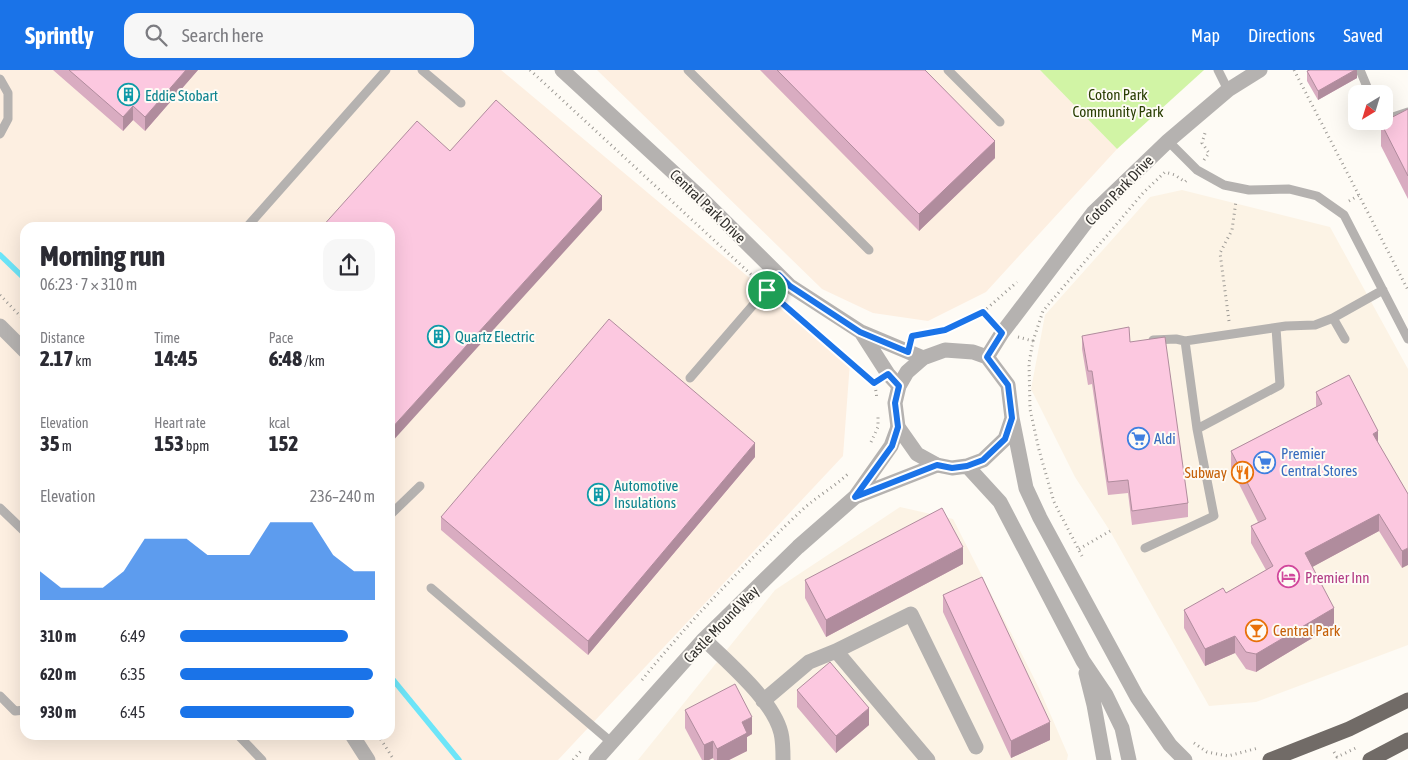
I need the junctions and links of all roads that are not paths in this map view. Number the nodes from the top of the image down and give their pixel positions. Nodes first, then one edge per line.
1 (386, 70) edge
2 (422, 70) edge
3 (562, 70) edge
4 (688, 70) edge
5 (948, 70) edge
6 (1218, 70) edge
7 (1360, 70) edge
8 (1262, 71) edge
9 (0, 79) edge
10 (1366, 85) edge
11 (1228, 90) junction
12 (461, 104) dead end
13 (1408, 112) edge
14 (1393, 117) edge
15 (1000, 122) dead end
16 (0, 134) edge
17 (1168, 141) junction
18 (251, 222) edge
19 (869, 250) dead end
20 (779, 275) junction
21 (1383, 290) junction
22 (1333, 318) junction
23 (0, 326) edge
24 (1276, 328) junction
25 (860, 332) junction
26 (1344, 339) dead end
27 (1408, 339) edge
28 (1143, 341) edge
29 (1185, 341) junction
30 (20, 346) edge
31 (987, 357) junction
32 (923, 358) junction
33 (690, 378) dead end
34 (899, 386) junction
35 (1012, 418) junction
36 (898, 427) junction
37 (1197, 429) junction
38 (937, 465) junction
39 (967, 466) junction
40 (420, 486) dead end
41 (855, 497) junction
42 (0, 508) edge
43 (395, 510) edge
44 (20, 527) edge
45 (1145, 548) dead end
46 (431, 588) dead end
47 (704, 640) junction
48 (836, 651) junction
49 (1083, 660) junction
50 (0, 696) edge
51 (1408, 700) edge
52 (763, 701) junction
53 (20, 710) edge
54 (243, 740) edge
55 (355, 740) edge
56 (1408, 740) edge
57 (611, 742) junction
58 (976, 747) dead end
59 (1268, 753) edge
60 (1366, 757) edge
61 (262, 760) edge
62 (368, 760) edge
63 (596, 760) edge
64 (783, 760) edge
65 (928, 760) edge
66 (1104, 760) edge
67 (1129, 760) edge
68 (1185, 760) edge

1 - 18 lane
2 - 12 lane
3 - 20 street, Central Park Drive
4 - 19 lane
5 - 15 lane
6 - 11 lane
7 - 10 lane
8 - 11 street, Coton Park Drive
9 - 16 lane
11 - 17 street, Coton Park Drive
13 - 14 lane
17 - 21 lane
17 - 31 street, Coton Park Drive
20 - 25 street, Central Park Drive
20 - 33 lane
21 - 22 lane
21 - 27 lane
22 - 24 lane
22 - 26 lane
23 - 30 street
24 - 29 lane
24 - 37 lane
25 - 32 street, Central Park Drive
25 - 34 street, Central Park Drive
28 - 29 lane
29 - 37 lane
31 - 32 street
31 - 35 street
32 - 34 street
34 - 36 street
35 - 39 street
35 - 68 street
36 - 38 street
36 - 41 street, Castle Mound Way
37 - 45 lane
38 - 39 street
38 - 41 street, Castle Mound Way
39 - 49 street
40 - 43 lane
41 - 47 street, Castle Mound Way
42 - 44 lane
46 - 57 lane
47 - 52 street
47 - 57 street, Castle Mound Way
48 - 52 street
48 - 58 street
48 - 65 street
49 - 66 street
49 - 67 street
50 - 53 lane
51 - 59 highway
52 - 64 street
54 - 61 lane
55 - 62 street
56 - 60 highway
57 - 63 street, Castle Mound Way

